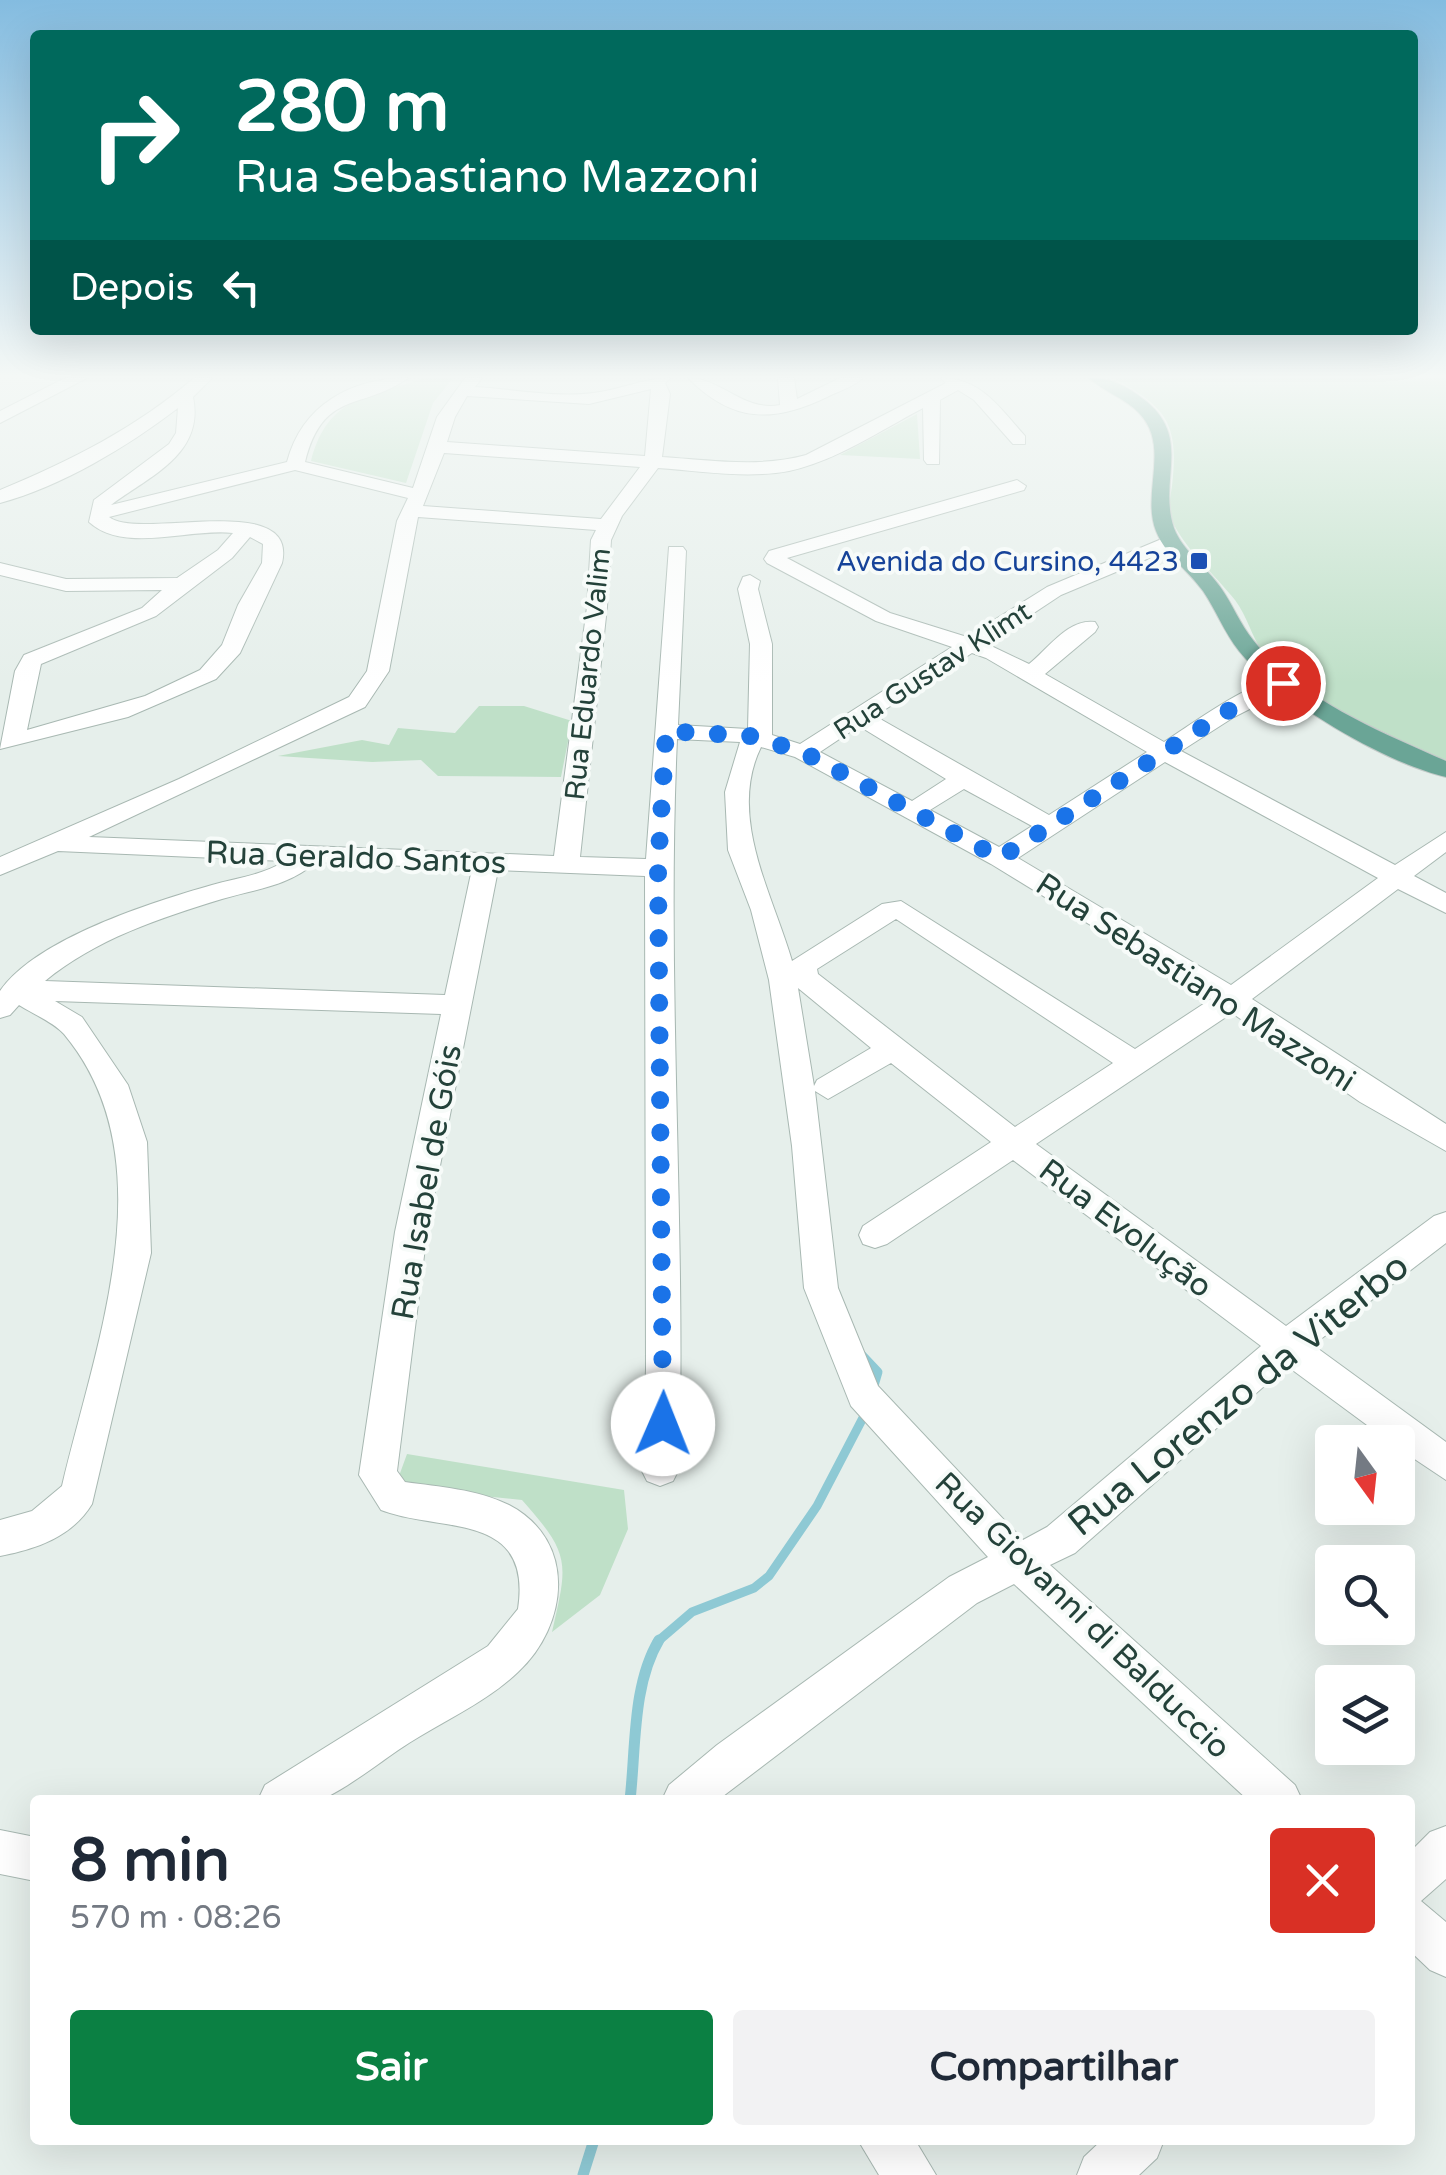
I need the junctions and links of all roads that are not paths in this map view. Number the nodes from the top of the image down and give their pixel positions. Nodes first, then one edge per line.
1 (41, 480) edge
2 (137, 480) edge
3 (235, 480) edge
4 (343, 480) edge
5 (425, 480) edge
6 (642, 480) edge
7 (1164, 480) edge
8 (1017, 486) dead end
9 (0, 497) edge
10 (415, 503) junction
11 (98, 515) junction
12 (606, 525) junction
13 (247, 528) junction
14 (1171, 542) junction
15 (676, 551) dead end
16 (0, 569) edge
17 (750, 582) dead end
18 (182, 584) junction
19 (1087, 627) dead end
20 (973, 645) junction
21 (1031, 673) junction
22 (1283, 683) junction
23 (862, 717) junction
24 (666, 731) junction
25 (757, 738) junction
26 (7, 741) edge
27 (1168, 751) junction
28 (803, 752) junction
29 (1446, 770) edge
30 (962, 779) junction
31 (910, 812) junction
32 (1048, 825) junction
33 (1446, 840) edge
34 (54, 844) junction
35 (309, 856) junction
36 (1000, 858) junction
37 (486, 863) junction
38 (566, 866) junction
39 (0, 867) edge
40 (658, 868) junction
41 (1396, 876) junction
42 (1446, 904) edge
43 (800, 980) junction
44 (5, 996) edge
45 (1232, 999) junction
46 (459, 1006) junction
47 (895, 1047) junction
48 (1132, 1062) junction
49 (828, 1088) dead end
50 (1446, 1139) edge
51 (1014, 1143) junction
52 (1446, 1225) edge
53 (875, 1235) dead end
54 (1284, 1347) junction
55 (1446, 1462) edge
56 (660, 1470) dead end
57 (0, 1538) edge
58 (1018, 1562) junction
59 (288, 1795) edge
60 (690, 1795) edge
61 (1274, 1795) edge
62 (1446, 1848) edge
63 (0, 1852) edge
64 (30, 1858) edge
65 (1415, 1878) edge
66 (1415, 1924) edge
67 (1446, 1954) edge
68 (886, 2145) edge
69 (1134, 2145) edge
70 (911, 2175) edge
71 (1102, 2175) edge

1 - 9 street
2 - 11 street
3 - 11 street
4 - 10 street
5 - 10 street
6 - 12 street, Rua Eduardo Valim
7 - 14 main road
8 - 20 street
10 - 12 street
10 - 34 street
11 - 13 street
12 - 38 street, Rua Eduardo Valim
13 - 18 street
13 - 26 street
14 - 20 street, Rua Gustav Klimt
14 - 22 main road
15 - 24 street
16 - 18 street
17 - 25 street, Rua Giovanni di Balduccio
18 - 26 street
19 - 21 street
20 - 21 street
20 - 23 street, Rua Gustav Klimt
21 - 27 street
22 - 27 street
22 - 29 main road
23 - 28 street, Rua Gustav Klimt
23 - 30 street
24 - 25 street, Rua Sebastiano Mazzoni
24 - 40 street
25 - 28 street, Rua Sebastiano Mazzoni
25 - 43 street, Rua Giovanni di Balduccio
27 - 32 street
27 - 41 street
28 - 31 street, Rua Sebastiano Mazzoni
30 - 31 street
30 - 32 street
31 - 36 street, Rua Sebastiano Mazzoni
32 - 36 street
33 - 41 street
34 - 35 street, Rua Geraldo Santos
34 - 39 street
35 - 37 street, Rua Geraldo Santos
35 - 44 street
36 - 45 street, Rua Sebastiano Mazzoni
37 - 38 street, Rua Geraldo Santos
37 - 46 street, Rua Isabel de Góis
38 - 40 street, Rua Geraldo Santos
40 - 56 street
41 - 42 street
41 - 45 street
43 - 47 street, Rua Evolução
43 - 48 street
43 - 58 street, Rua Giovanni di Balduccio
44 - 46 street
44 - 57 street
45 - 48 street
45 - 50 street, Rua Sebastiano Mazzoni
46 - 59 street, Rua Isabel de Góis
47 - 49 street
47 - 51 street, Rua Evolução
48 - 51 street
51 - 53 street
51 - 54 street, Rua Evolução
52 - 54 street, Rua Lorenzo da Viterbo
54 - 55 street, Rua Evolução
54 - 58 street, Rua Lorenzo da Viterbo
58 - 60 street, Rua Lorenzo da Viterbo
58 - 61 street, Rua Giovanni di Balduccio
62 - 65 street
63 - 64 street
66 - 67 street
68 - 70 street
69 - 71 street

